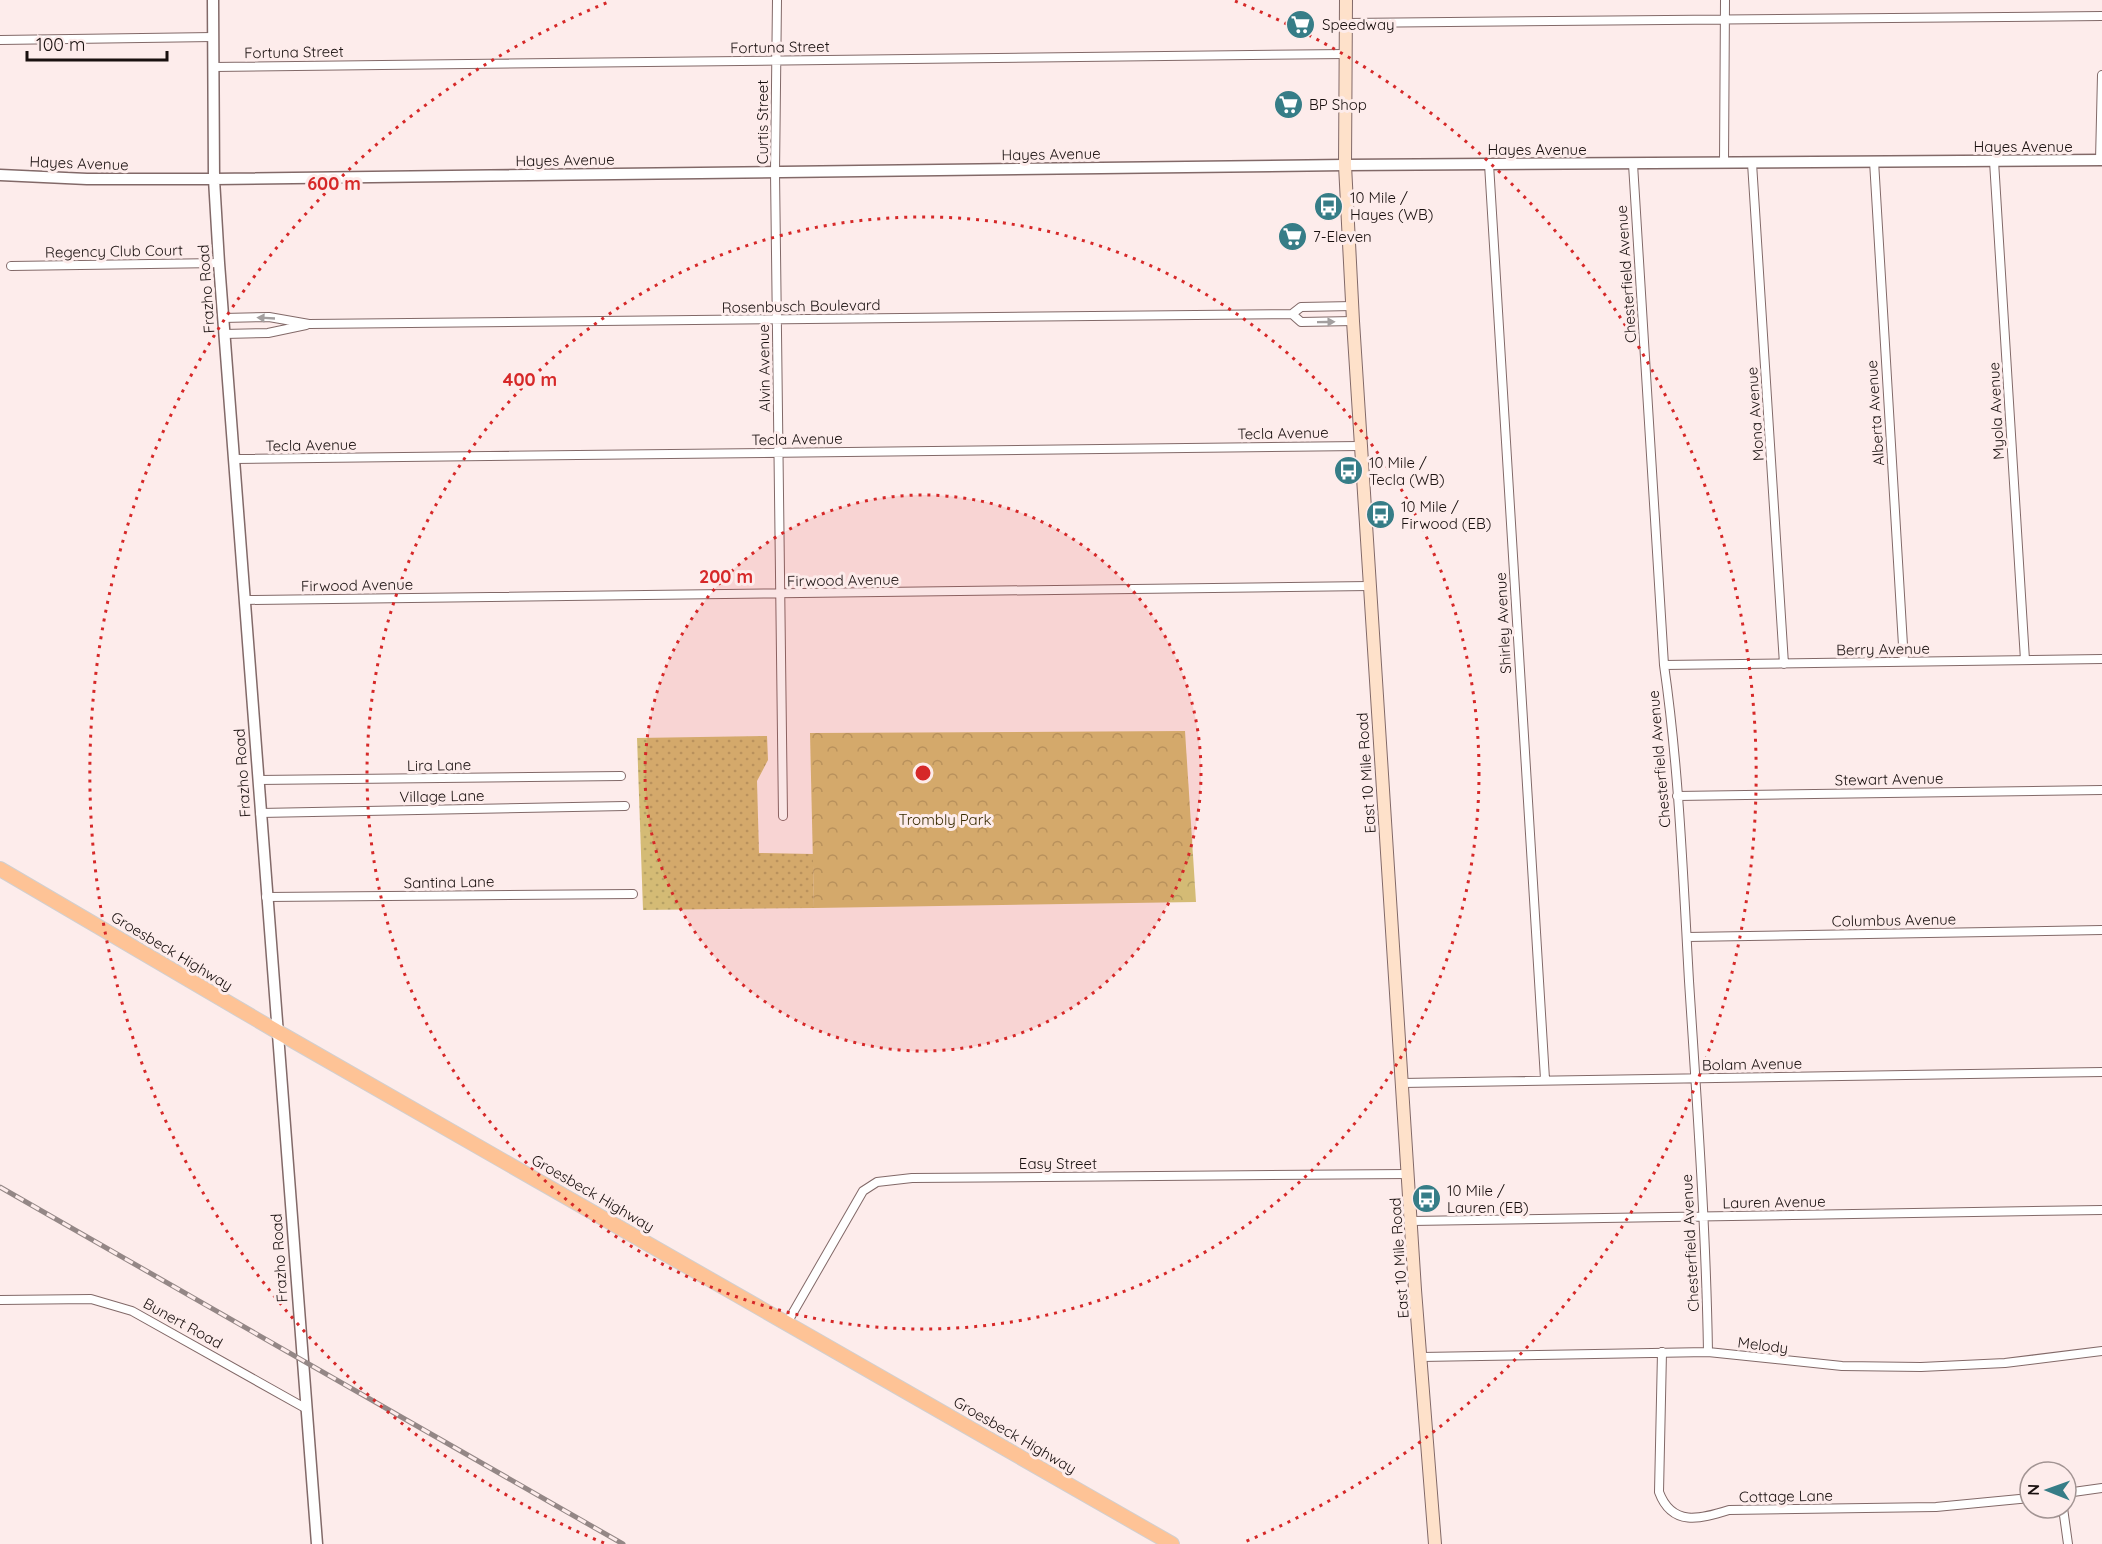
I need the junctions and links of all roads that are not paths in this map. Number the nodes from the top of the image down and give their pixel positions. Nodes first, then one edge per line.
1 (213, 0) edge
2 (777, 0) edge
3 (1346, 0) edge
4 (1725, 0) edge
5 (2102, 16) edge
6 (1724, 18) junction
7 (1346, 23) junction
8 (213, 37) junction
9 (0, 40) edge
10 (1346, 54) junction
11 (776, 60) junction
12 (214, 67) junction
13 (2102, 75) edge
14 (2101, 160) edge
15 (1994, 161) junction
16 (1874, 162) junction
17 (1724, 163) junction
18 (1752, 163) junction
19 (1489, 164) junction
20 (1633, 164) junction
21 (1345, 165) junction
22 (775, 172) junction
23 (0, 175) edge
24 (214, 179) junction
25 (219, 263) junction
26 (11, 266) dead end
27 (1353, 306) junction
28 (1292, 314) junction
29 (223, 318) junction
30 (777, 320) junction
31 (1353, 321) junction
32 (309, 324) junction
33 (224, 334) junction
34 (1360, 446) junction
35 (779, 452) junction
36 (234, 459) junction
37 (1369, 586) junction
38 (781, 594) junction
39 (245, 600) junction
40 (2102, 658) edge
41 (2025, 660) junction
42 (1904, 662) junction
43 (1664, 664) junction
44 (1784, 664) junction
45 (621, 776) dead end
46 (258, 780) junction
47 (2102, 790) edge
48 (1677, 796) junction
49 (625, 806) dead end
50 (260, 813) junction
51 (783, 816) dead end
52 (0, 868) edge
53 (633, 894) dead end
54 (266, 897) junction
55 (2102, 930) edge
56 (1687, 937) junction
57 (278, 1032) junction
58 (2102, 1072) edge
59 (1695, 1078) junction
60 (1545, 1079) junction
61 (1402, 1083) junction
62 (1408, 1174) junction
63 (2102, 1210) edge
64 (1702, 1217) junction
65 (1411, 1221) junction
66 (0, 1300) edge
67 (787, 1323) junction
68 (2102, 1351) edge
69 (1662, 1352) junction
70 (1708, 1352) junction
71 (1421, 1357) junction
72 (306, 1408) junction
73 (2102, 1488) edge
74 (2078, 1491) edge
75 (2018, 1499) edge
76 (2065, 1520) edge
77 (317, 1544) edge
78 (1172, 1544) edge
79 (1435, 1544) edge
80 (2068, 1544) edge

1 - 8 street, Frazho Road
2 - 11 street, Curtis Street
3 - 7 main road, East 10 Mile Road
4 - 6 street
5 - 6 street
6 - 7 street
6 - 17 street
7 - 10 main road, East 10 Mile Road
8 - 9 street
8 - 12 street, Frazho Road
10 - 11 street, Fortuna Street
10 - 21 main road, East 10 Mile Road
11 - 12 street, Fortuna Street
11 - 22 street, Curtis Street
12 - 24 street, Frazho Road
13 - 14 street
14 - 15 street, Hayes Avenue
15 - 16 street, Hayes Avenue
15 - 41 street, Myola Avenue
16 - 18 street, Hayes Avenue
16 - 42 street, Alberta Avenue
17 - 18 street, Hayes Avenue
17 - 20 street, Hayes Avenue
18 - 44 street, Mona Avenue
19 - 20 street, Hayes Avenue
19 - 21 street, Hayes Avenue
19 - 60 street, Shirley Avenue
20 - 43 street, Chesterfield Avenue
21 - 22 street, Hayes Avenue
21 - 27 main road, East 10 Mile Road
22 - 24 street, Hayes Avenue
22 - 30 street, Alvin Avenue
23 - 24 street, Hayes Avenue
24 - 25 street, Frazho Road
25 - 26 street, Regency Club Court
25 - 29 street, Frazho Road
27 - 28 street, Rosenbusch Boulevard
27 - 31 main road, East 10 Mile Road
28 - 30 street, Rosenbusch Boulevard
28 -> 31 street, Rosenbusch Boulevard
32 -> 29 street, Rosenbusch Boulevard
29 - 33 street, Frazho Road
30 - 32 street, Rosenbusch Boulevard
30 - 35 street, Alvin Avenue
31 - 34 main road, East 10 Mile Road
32 - 33 street, Rosenbusch Boulevard
33 - 36 street, Frazho Road
34 - 35 street, Tecla Avenue
34 - 37 main road, East 10 Mile Road
35 - 36 street, Tecla Avenue
35 - 38 street, Alvin Avenue
36 - 39 street, Frazho Road
37 - 38 street, Firwood Avenue
37 - 61 main road, East 10 Mile Road
38 - 39 street, Firwood Avenue
38 - 51 street, Alvin Avenue
39 - 46 street, Frazho Road
40 - 41 street, Berry Avenue
41 - 42 street, Berry Avenue
42 - 44 street, Berry Avenue
43 - 44 street, Berry Avenue
43 - 48 street, Chesterfield Avenue
45 - 46 street, Lira Lane
46 - 50 street, Frazho Road
47 - 48 street, Stewart Avenue
48 - 56 street, Chesterfield Avenue
49 - 50 street, Village Lane
50 - 54 street, Frazho Road
52 - 57 main road, Groesbeck Highway
53 - 54 street, Santina Lane
54 - 57 street, Frazho Road
55 - 56 street, Columbus Avenue
56 - 59 street, Chesterfield Avenue
57 - 67 main road, Groesbeck Highway
57 - 72 street, Frazho Road
58 - 59 street, Bolam Avenue
59 - 60 street, Bolam Avenue
59 - 64 street, Chesterfield Avenue
60 - 61 street, Bolam Avenue
61 - 62 main road, East 10 Mile Road
62 - 65 main road, East 10 Mile Road
62 - 67 street, Easy Street
63 - 64 street, Lauren Avenue
64 - 65 street, Lauren Avenue
64 - 70 street, Chesterfield Avenue
65 - 71 main road, East 10 Mile Road
66 - 72 street, Bunert Road
67 - 78 main road, Groesbeck Highway
68 - 70 street, Melody
69 - 70 street, Melody
69 - 71 street, Melody
69 - 75 street, Cottage Lane
71 - 79 main road, East 10 Mile Road
72 - 77 street, Frazho Road
73 - 74 street
76 - 80 street

